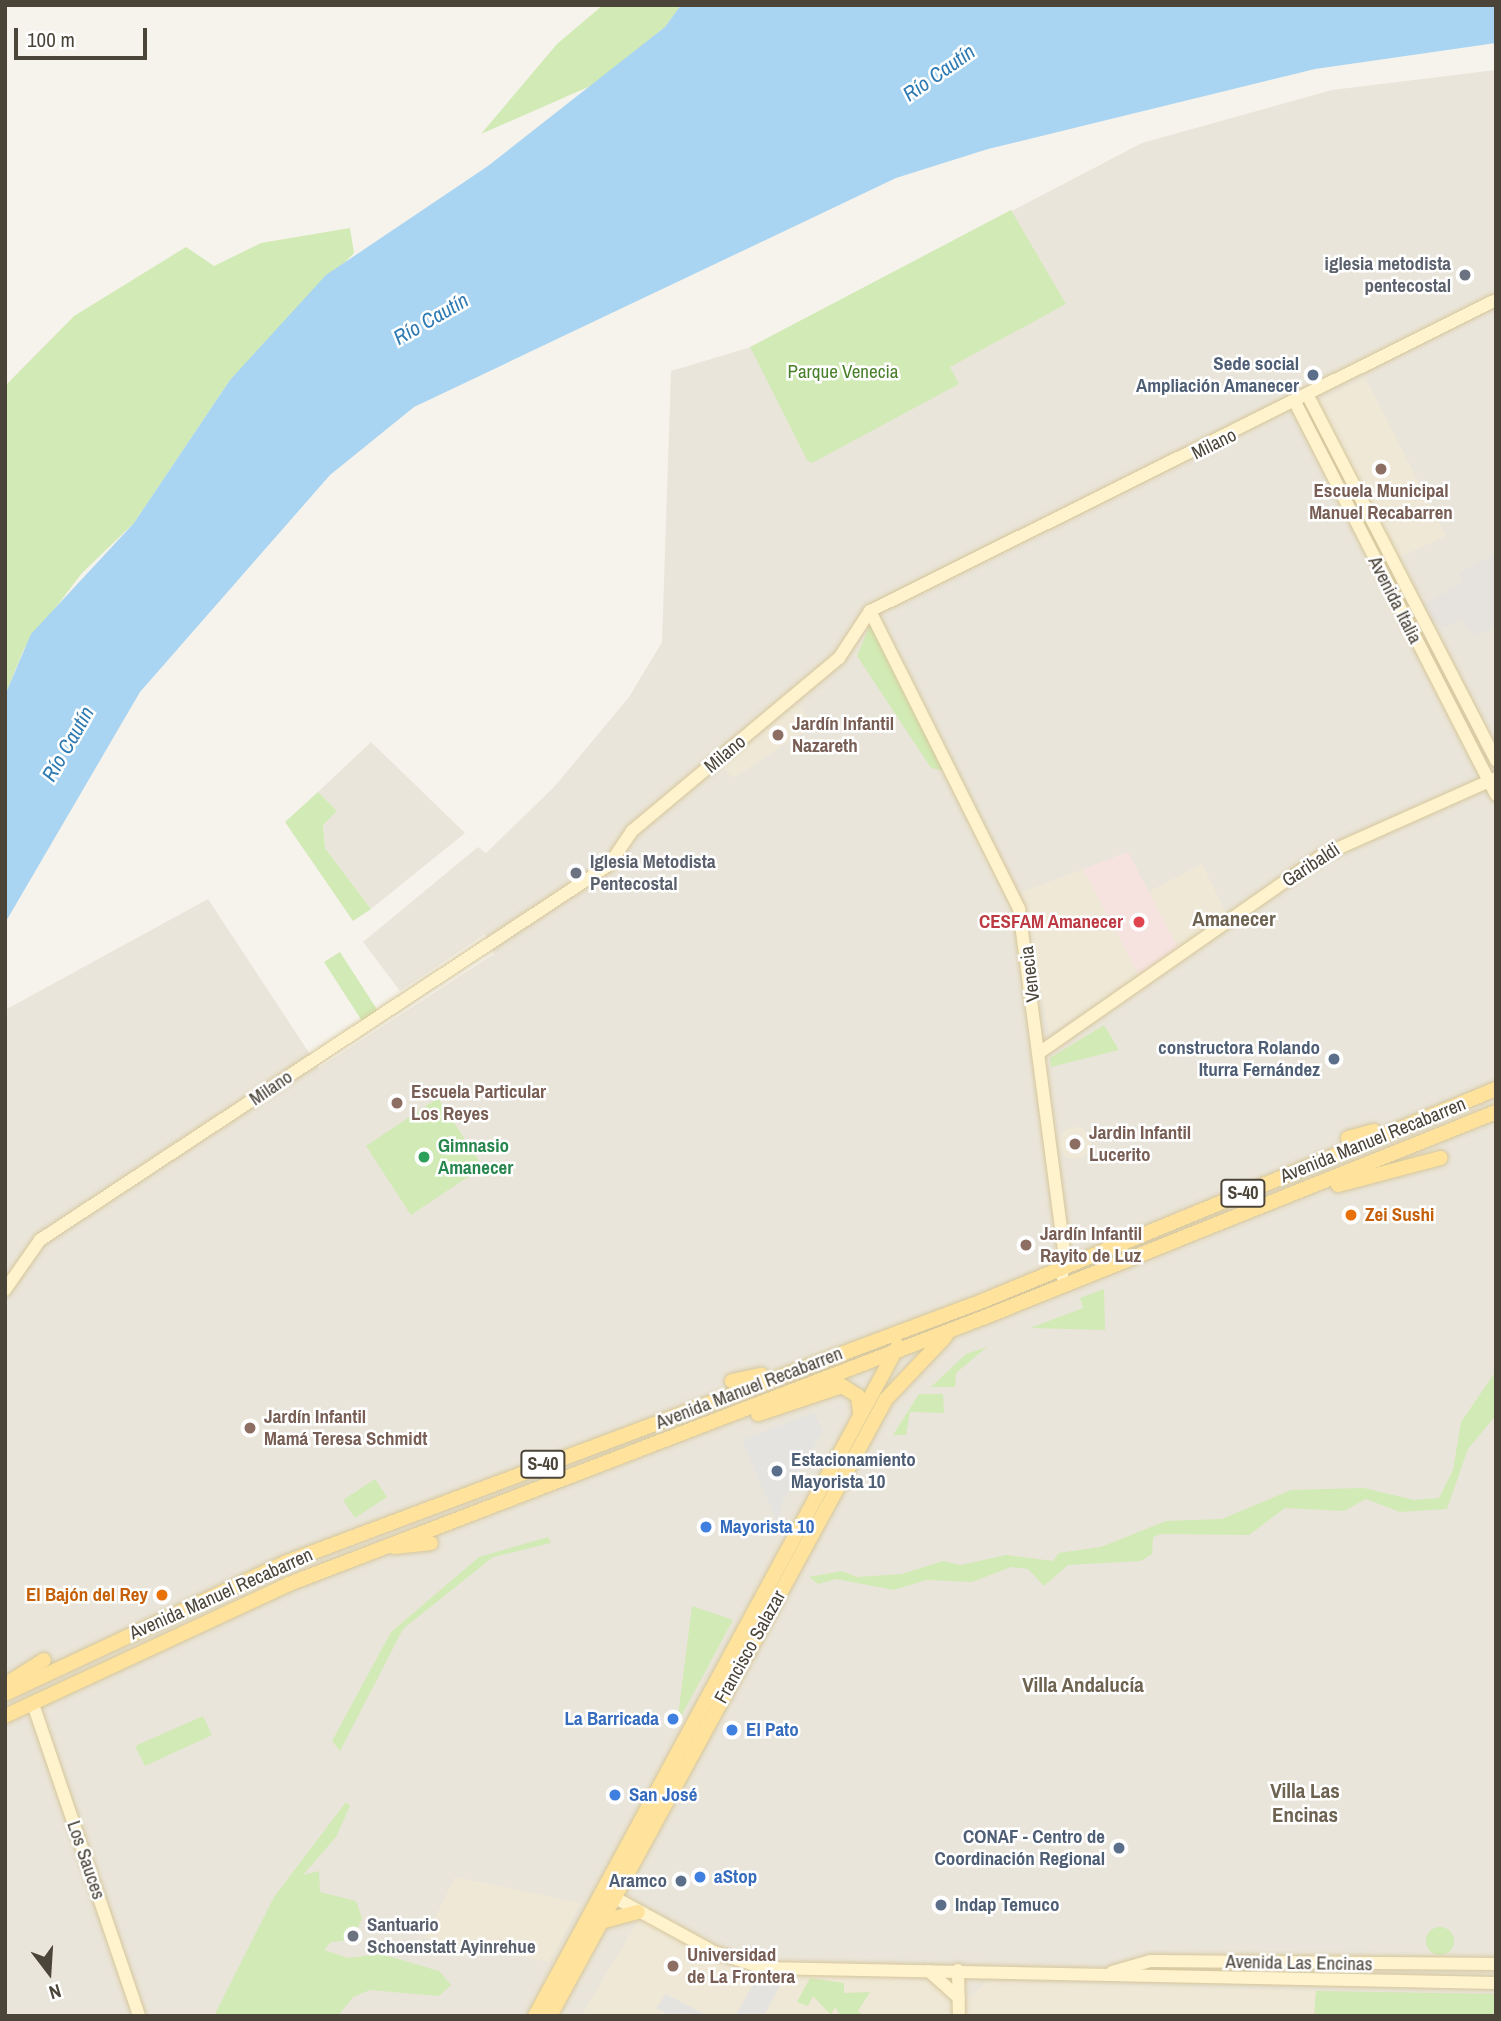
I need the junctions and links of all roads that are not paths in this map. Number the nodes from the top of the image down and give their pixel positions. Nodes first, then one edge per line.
1 (1496, 300) edge
2 (1309, 398) junction
3 (1296, 404) junction
4 (870, 611) junction
5 (1496, 761) edge
6 (1492, 780) edge
7 (1496, 794) edge
8 (1039, 1053) junction
9 (1495, 1090) edge
10 (1496, 1112) edge
11 (1422, 1118) junction
12 (1348, 1138) dead end
13 (1440, 1158) dead end
14 (1262, 1205) junction
15 (1064, 1260) junction
16 (1059, 1286) junction
17 (5, 1290) edge
18 (926, 1308) dead end
19 (990, 1315) junction
20 (910, 1328) junction
21 (895, 1349) junction
22 (800, 1367) junction
23 (811, 1379) junction
24 (733, 1381) dead end
25 (860, 1413) junction
26 (394, 1520) junction
27 (343, 1531) dead end
28 (431, 1543) dead end
29 (376, 1549) junction
30 (244, 1580) junction
31 (211, 1617) junction
32 (44, 1660) dead end
33 (64, 1666) junction
34 (5, 1685) edge
35 (5, 1694) edge
36 (33, 1704) junction
37 (5, 1705) edge
38 (5, 1716) edge
39 (610, 1895) junction
40 (638, 1912) junction
41 (603, 1922) junction
42 (1496, 1964) edge
43 (958, 1966) junction
44 (922, 1969) junction
45 (985, 1970) junction
46 (1016, 1970) junction
47 (1105, 1974) junction
48 (1496, 1983) edge
49 (959, 1998) junction
50 (139, 2016) edge
51 (535, 2016) edge
52 (550, 2016) edge
53 (959, 2016) edge

1 - 2 street, Milano
2 - 3 street, Milano
2 - 5 street, Avenida Italia
3 - 4 street, Milano
3 - 6 street, Avenida Italia
4 - 8 street, Venecia
4 - 17 street, Milano
6 - 7 street, Avenida Italia
6 - 8 street, Garibaldi
8 - 15 street, Venecia
9 - 11 main road, Avenida Manuel Recabarren / S-40
10 - 14 main road, Avenida Manuel Recabarren / S-40
11 - 12 main road
11 - 15 main road, Avenida Manuel Recabarren / S-40
13 - 14 main road
14 - 16 main road, Avenida Manuel Recabarren / S-40
15 - 16 street, Venecia
15 - 20 main road, Avenida Manuel Recabarren / S-40
16 - 19 main road, Avenida Manuel Recabarren / S-40
18 - 20 main road, Francisco Salazar
19 - 21 main road, Avenida Manuel Recabarren / S-40
19 - 39 main road, Francisco Salazar
20 - 21 main road, Francisco Salazar
20 - 22 main road, Avenida Manuel Recabarren / S-40
21 - 23 main road, Avenida Manuel Recabarren / S-40
21 - 25 main road, Francisco Salazar
22 - 24 main road
22 - 26 main road, Avenida Manuel Recabarren / S-40
23 - 25 main road
23 - 29 main road, Avenida Manuel Recabarren / S-40
25 - 39 main road, Francisco Salazar
26 - 27 main road
26 - 30 main road, Avenida Manuel Recabarren / S-40
28 - 29 main road
29 - 31 main road, Avenida Manuel Recabarren / S-40
30 - 31 main road
30 - 33 main road, Avenida Manuel Recabarren / S-40
31 - 36 main road, Avenida Manuel Recabarren / S-40
32 - 34 main road
33 - 35 main road, Avenida Manuel Recabarren / S-40
33 - 36 main road
36 - 37 main road
36 - 38 main road, Avenida Manuel Recabarren / S-40
36 - 50 street, Los Sauces
39 - 40 street, Avenida Las Encinas
39 - 41 main road, Francisco Salazar
39 - 51 main road, Francisco Salazar
40 - 41 main road
40 - 44 street, Avenida Las Encinas
41 - 52 main road, Francisco Salazar
42 - 47 street, Avenida Las Encinas
43 - 44 street, Avenida Las Encinas
43 - 45 street, Avenida Las Encinas
43 - 46 street, Avenida Las Encinas
43 - 49 street
44 - 49 street
45 - 46 street, Avenida Las Encinas
45 - 49 street
46 - 47 street, Avenida Las Encinas
47 - 48 street, Avenida Las Encinas
49 - 53 street

